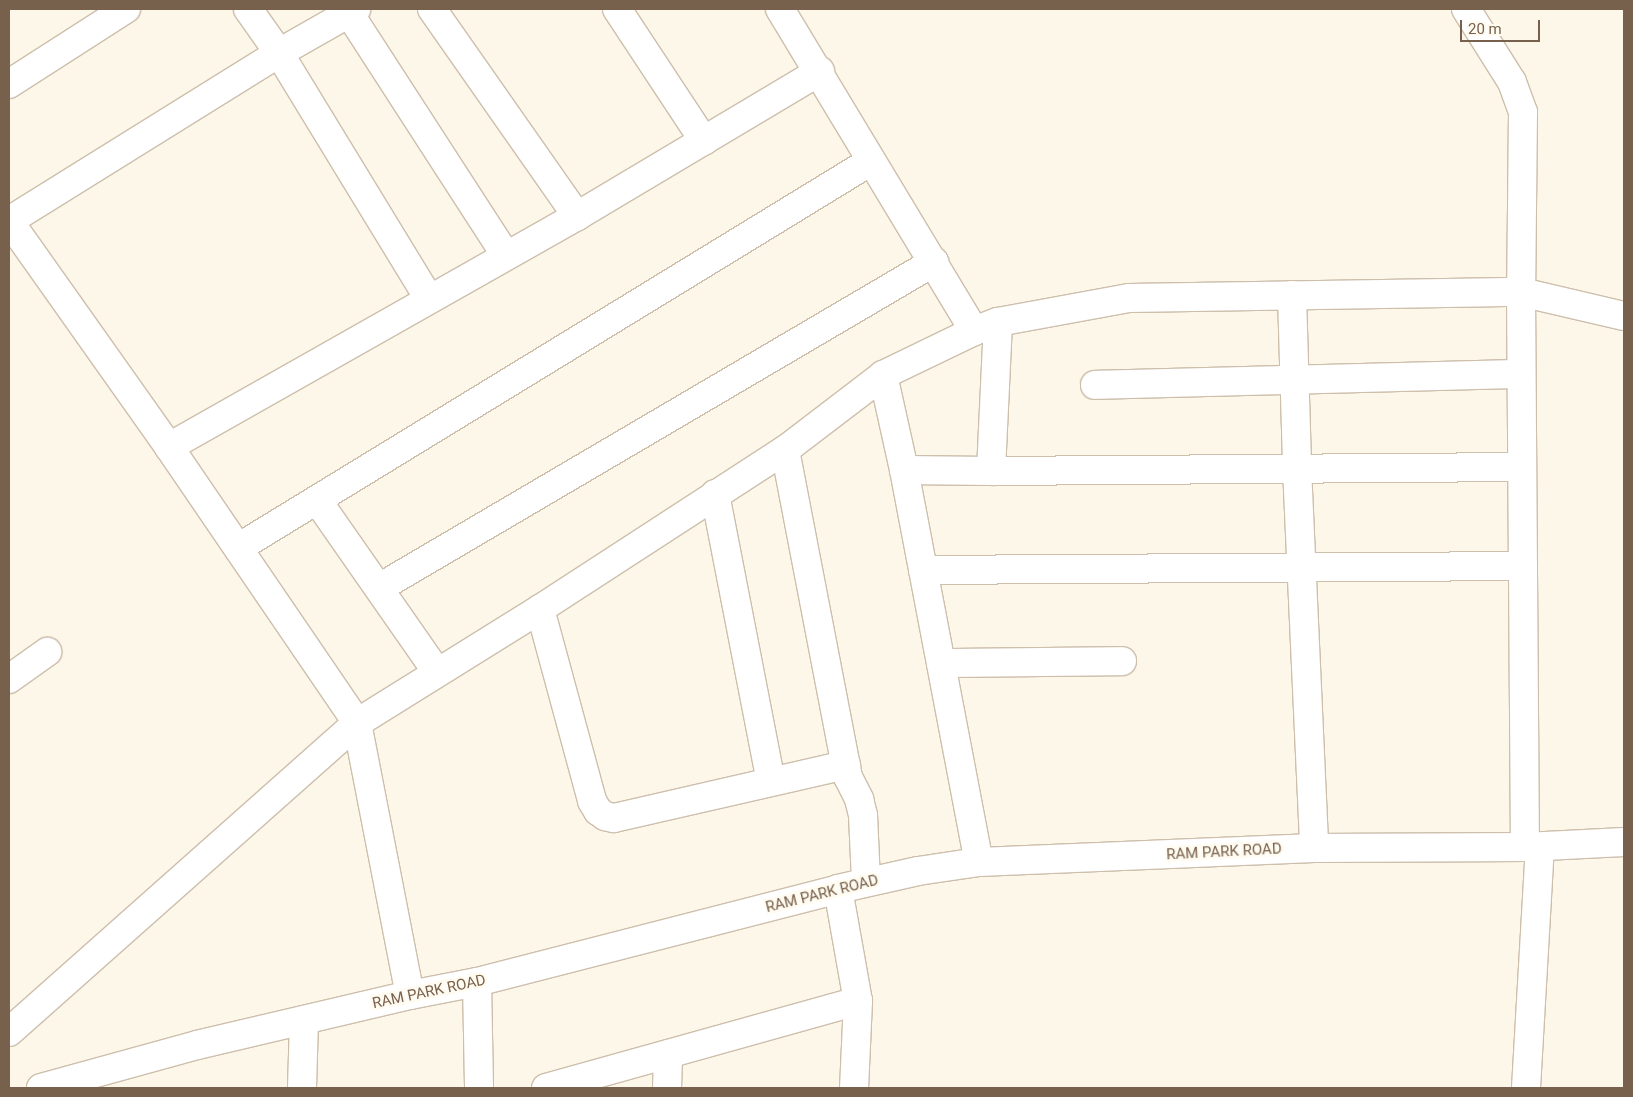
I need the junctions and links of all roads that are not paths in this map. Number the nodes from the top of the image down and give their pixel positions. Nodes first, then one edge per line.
1 (126, 9) edge
2 (248, 9) edge
3 (432, 9) edge
4 (617, 9) edge
5 (780, 9) edge
6 (1466, 9) edge
7 (352, 11) edge
8 (278, 53) junction
9 (820, 71) junction
10 (9, 84) edge
11 (704, 141) junction
12 (871, 161) junction
13 (577, 216) junction
14 (9, 221) edge
15 (506, 256) junction
16 (934, 262) junction
17 (1521, 292) junction
18 (1292, 295) junction
19 (429, 299) junction
20 (1624, 316) edge
21 (986, 326) junction
22 (1521, 374) junction
23 (884, 375) junction
24 (1295, 380) junction
25 (1095, 385) dead end
26 (169, 447) junction
27 (785, 450) junction
28 (1522, 467) junction
29 (1297, 468) junction
30 (904, 470) junction
31 (991, 471) junction
32 (715, 494) junction
33 (317, 500) junction
34 (238, 548) junction
35 (1523, 566) junction
36 (1302, 568) junction
37 (923, 570) junction
38 (379, 588) junction
39 (540, 609) junction
40 (46, 652) dead end
41 (1122, 661) dead end
42 (941, 663) junction
43 (438, 672) junction
44 (9, 679) edge
45 (357, 723) junction
46 (846, 765) junction
47 (771, 782) junction
48 (1624, 842) edge
49 (1533, 847) junction
50 (1314, 848) junction
51 (979, 862) junction
52 (866, 882) junction
53 (838, 889) junction
54 (478, 982) junction
55 (410, 995) junction
56 (858, 1001) junction
57 (304, 1020) junction
58 (9, 1032) edge
59 (668, 1054) junction
60 (117, 1078) edge
61 (41, 1088) edge
62 (302, 1088) edge
63 (478, 1088) edge
64 (546, 1088) edge
65 (667, 1088) edge
66 (854, 1088) edge
67 (1526, 1088) edge

1 - 10 street
2 - 8 street
3 - 13 street
4 - 11 street
5 - 9 street
6 - 17 street
7 - 8 street
7 - 15 street
8 - 14 street
8 - 19 street
9 - 11 street
9 - 12 street
11 - 13 street
12 - 16 street
12 - 33 street
13 - 15 street
14 - 26 street
15 - 19 street
16 - 21 street
16 - 38 street
17 - 18 street
17 - 20 street
17 - 22 street
18 - 21 street
18 - 24 street
19 - 26 street
21 - 23 street
21 - 31 street
22 - 24 street
22 - 28 street
23 - 27 street
23 - 30 street
24 - 25 street
24 - 29 street
26 - 34 street
27 - 32 street
27 - 46 street
28 - 29 street
28 - 35 street
29 - 31 street
29 - 36 street
30 - 31 street
30 - 37 street
32 - 39 street
32 - 47 street
33 - 34 street
33 - 38 street
34 - 45 street
35 - 36 street
35 - 49 street
36 - 37 street
36 - 50 street
37 - 42 street
38 - 43 street
39 - 43 street
39 - 47 street
40 - 44 street
41 - 42 street
42 - 51 street
43 - 45 street
45 - 55 street
45 - 58 street
46 - 47 street
46 - 52 street
48 - 49 street, RAM PARK ROAD
49 - 50 street, RAM PARK ROAD
49 - 67 street
50 - 51 street, RAM PARK ROAD
51 - 52 street, RAM PARK ROAD
52 - 53 street, RAM PARK ROAD
53 - 54 street, RAM PARK ROAD
53 - 56 street
54 - 55 street, RAM PARK ROAD
54 - 63 street
55 - 57 street, RAM PARK ROAD
56 - 59 street
56 - 66 street
57 - 60 street, RAM PARK ROAD
57 - 62 street
59 - 64 street
59 - 65 street
60 - 61 street, RAM PARK ROAD

